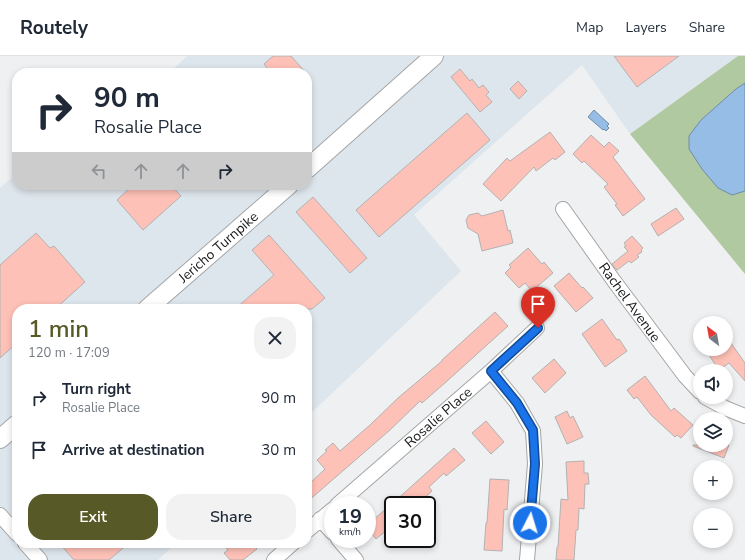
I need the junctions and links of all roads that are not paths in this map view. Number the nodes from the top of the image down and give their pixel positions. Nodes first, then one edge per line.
1 (434, 56) edge
2 (312, 165) edge
3 (283, 190) edge
4 (564, 209) dead end
5 (153, 304) edge
6 (538, 328) dead end
7 (491, 371) junction
8 (693, 385) edge
9 (718, 404) edge
10 (745, 416) edge
11 (12, 428) edge
12 (0, 439) edge
13 (347, 496) edge
14 (0, 514) edge
15 (324, 516) edge
16 (320, 519) junction
17 (324, 523) edge
18 (312, 526) edge
19 (12, 528) edge
20 (29, 548) edge
21 (287, 548) edge
22 (346, 548) edge
23 (40, 560) edge
24 (274, 560) edge
25 (356, 560) edge
26 (527, 560) edge

1 - 2 main road
3 - 5 main road, Jericho Turnpike
4 - 8 street, Rachel Avenue
6 - 7 street, Rosalie Place
7 - 13 street, Rosalie Place
7 - 26 street
9 - 10 street
11 - 12 main road
14 - 19 street
15 - 16 street
16 - 17 street
16 - 18 street
20 - 23 street
21 - 24 street
22 - 25 street

